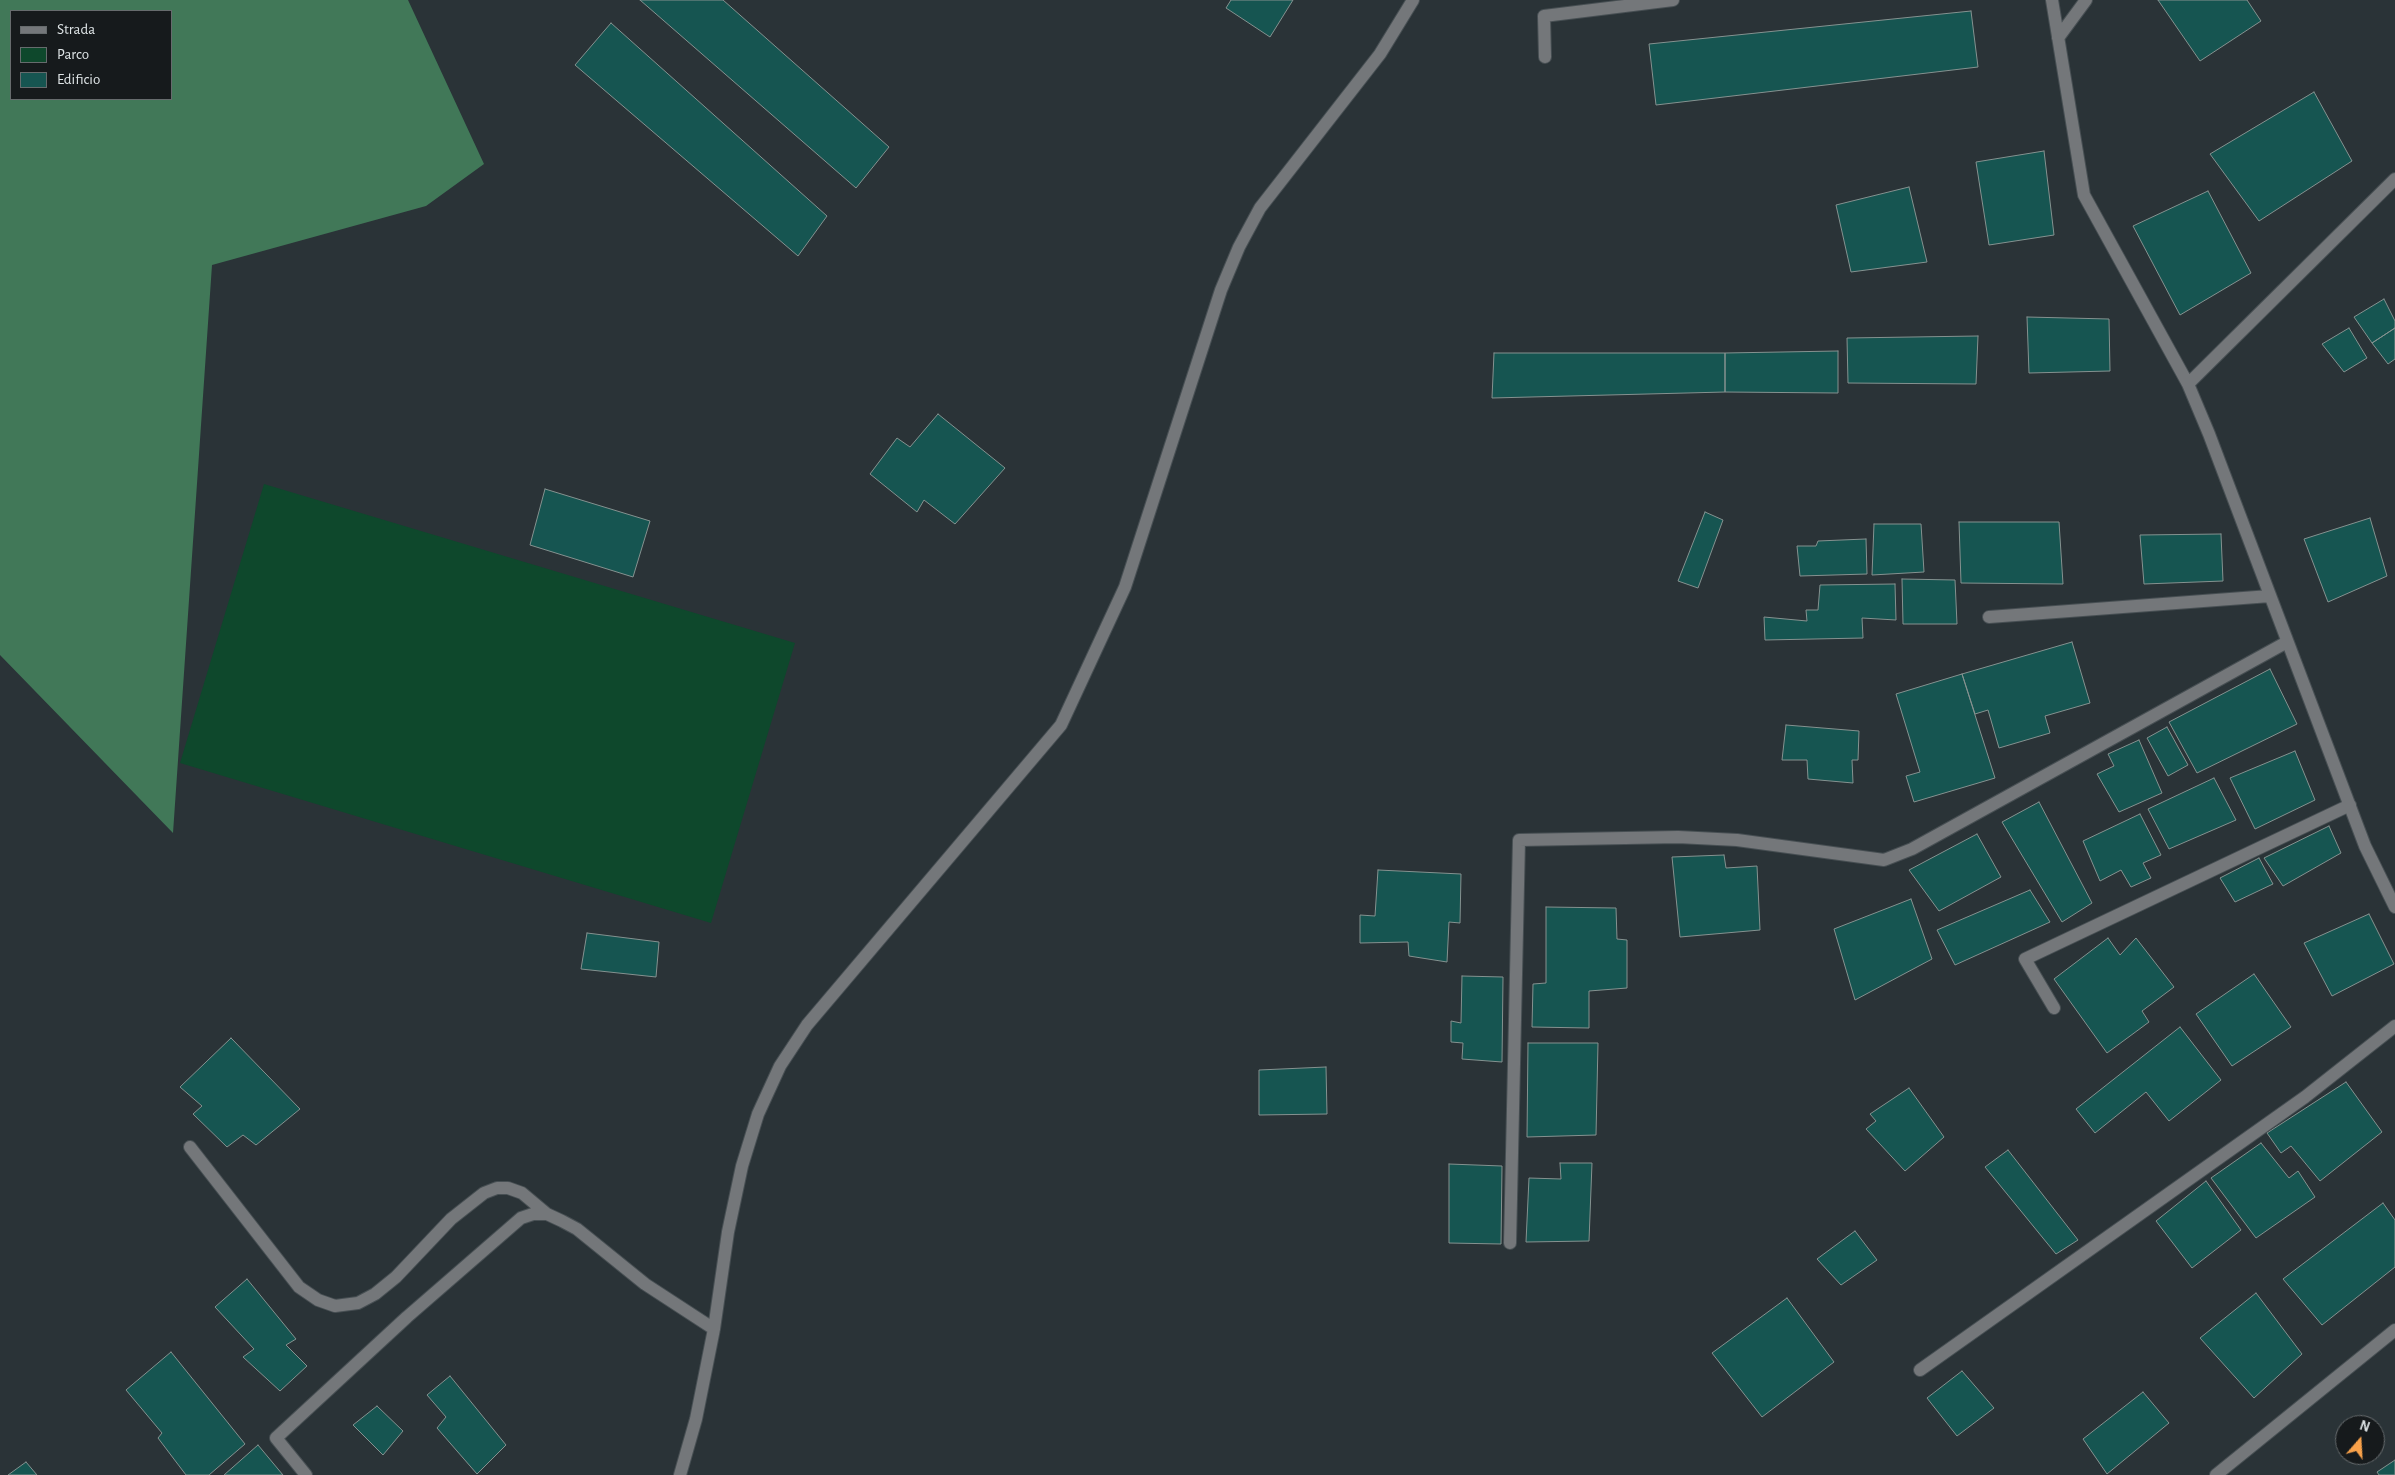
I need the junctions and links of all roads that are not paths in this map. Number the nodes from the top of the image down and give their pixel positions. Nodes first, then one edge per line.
1 (1413, 0) edge
2 (1673, 0) edge
3 (2052, 0) edge
4 (2086, 0) edge
5 (2058, 38) junction
6 (1545, 57) dead end
7 (2395, 179) edge
8 (2188, 384) junction
9 (2270, 596) junction
10 (1989, 617) dead end
11 (2287, 642) junction
12 (2350, 805) junction
13 (2395, 907) edge
14 (2054, 1008) dead end
15 (2395, 1026) edge
16 (190, 1147) dead end
17 (547, 1214) junction
18 (1510, 1243) dead end
19 (714, 1329) junction
20 (2395, 1330) edge
21 (1920, 1370) dead end
22 (306, 1475) edge
23 (680, 1475) edge
24 (2216, 1475) edge

1 - 19 street
2 - 6 street
3 - 5 street
4 - 5 street
5 - 8 street
7 - 8 street
8 - 9 street
9 - 10 street
9 - 11 street
11 - 12 street
11 - 18 street
12 - 13 street
12 - 14 street
15 - 21 street
16 - 17 street
17 - 19 street
17 - 22 street
19 - 23 street
20 - 24 street

